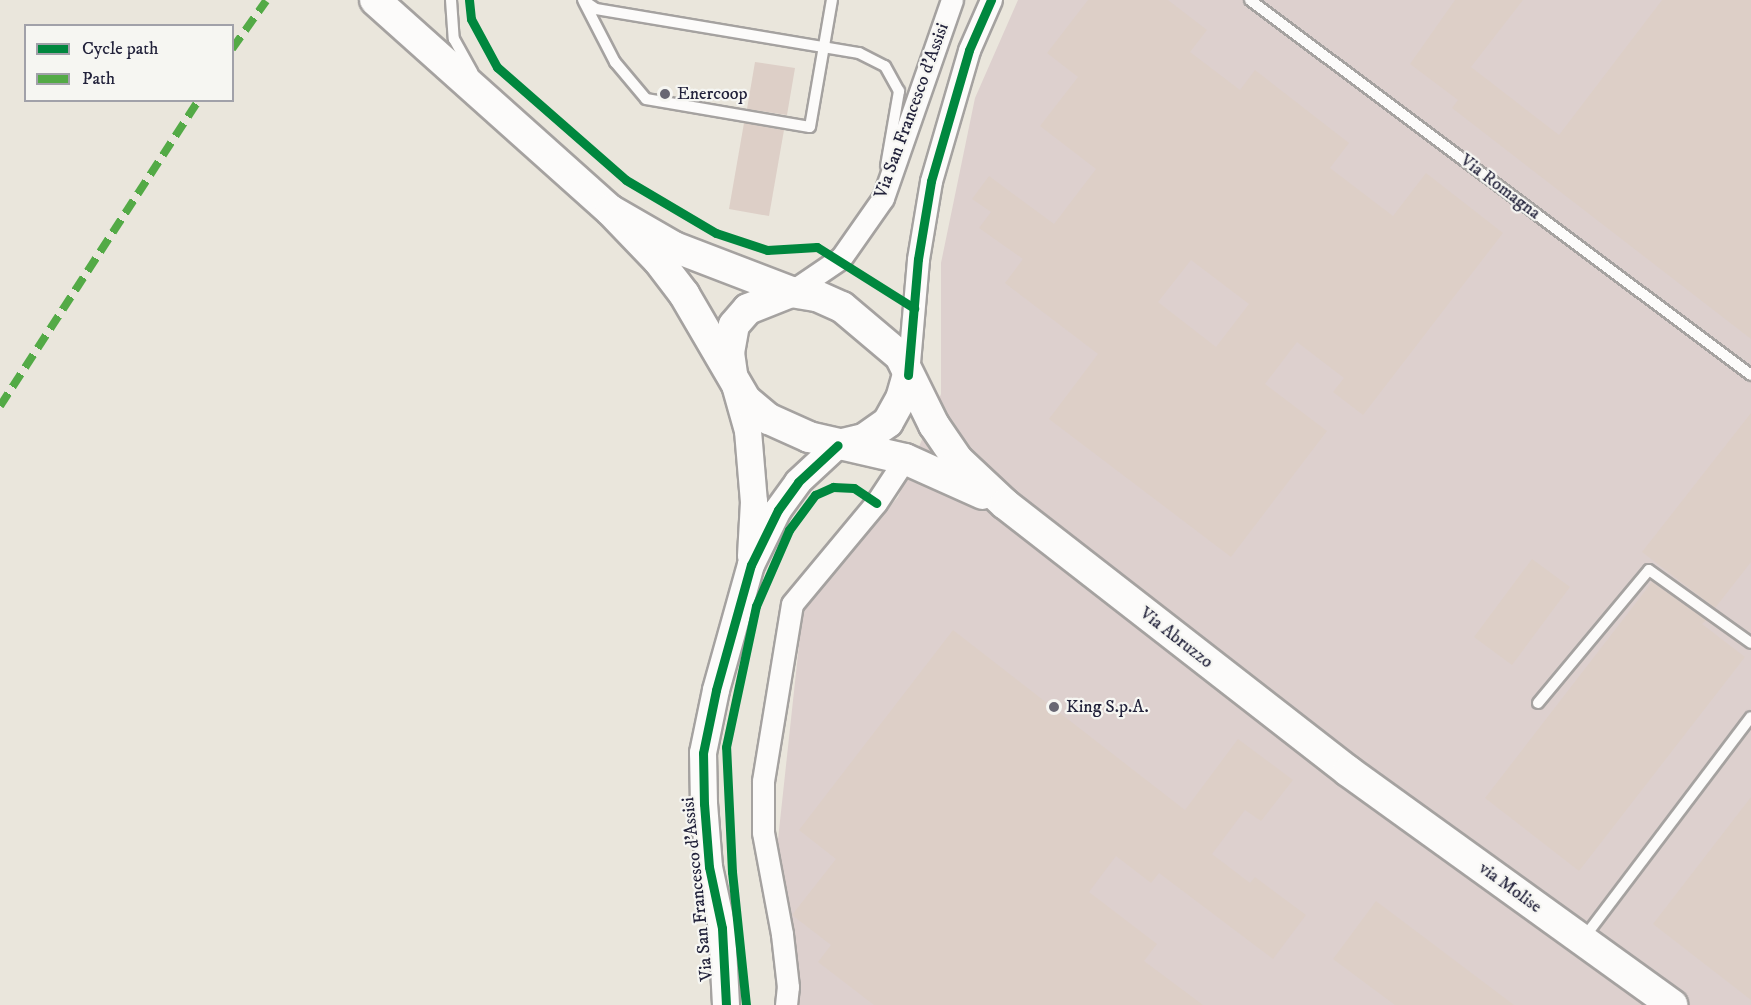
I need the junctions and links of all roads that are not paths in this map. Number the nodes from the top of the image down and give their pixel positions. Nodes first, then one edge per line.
1 (375, 0) edge
2 (390, 0) edge
3 (451, 0) edge
4 (832, 0) edge
5 (952, 0) edge
6 (992, 0) edge
7 (1250, 0) edge
8 (584, 1) edge
9 (412, 33) junction
10 (823, 48) junction
11 (488, 101) junction
12 (883, 198) junction
13 (610, 210) junction
14 (791, 292) junction
15 (908, 375) junction
16 (1751, 375) edge
17 (733, 379) junction
18 (838, 444) junction
19 (905, 459) junction
20 (1005, 504) junction
21 (751, 565) junction
22 (1751, 643) edge
23 (1538, 703) dead end
24 (1751, 717) edge
25 (1348, 771) joint
26 (1580, 943) junction
27 (726, 1005) edge
28 (786, 1005) edge
29 (1673, 1005) edge

1 - 9 main road
2 - 9 main road
3 - 11 lane
4 - 10 lane
5 - 12 street, Via San Francesco d'Assisi
6 - 15 street, Via San Francesco d'Assisi
7 - 16 lane, Via Romagna
8 - 10 lane
8 - 10 lane
9 - 11 main road
10 - 12 lane
11 - 13 main road
12 - 14 street, Via San Francesco d'Assisi
13 - 14 main road
13 - 17 main road
14 - 15 main road
14 - 17 main road
15 - 18 main road
15 - 20 main road, Via Abruzzo
17 - 18 main road
17 - 21 street, Via San Francesco d'Assisi
18 - 19 main road, Via Abruzzo
18 - 21 street, Via San Francesco d'Assisi
19 - 20 main road, Via Abruzzo
19 - 28 street
20 - 25 main road, Via Abruzzo
21 - 27 street, Via San Francesco d'Assisi
22 - 23 lane
24 - 26 lane
25 - 26 main road, via Molise
26 - 29 main road, via Molise

